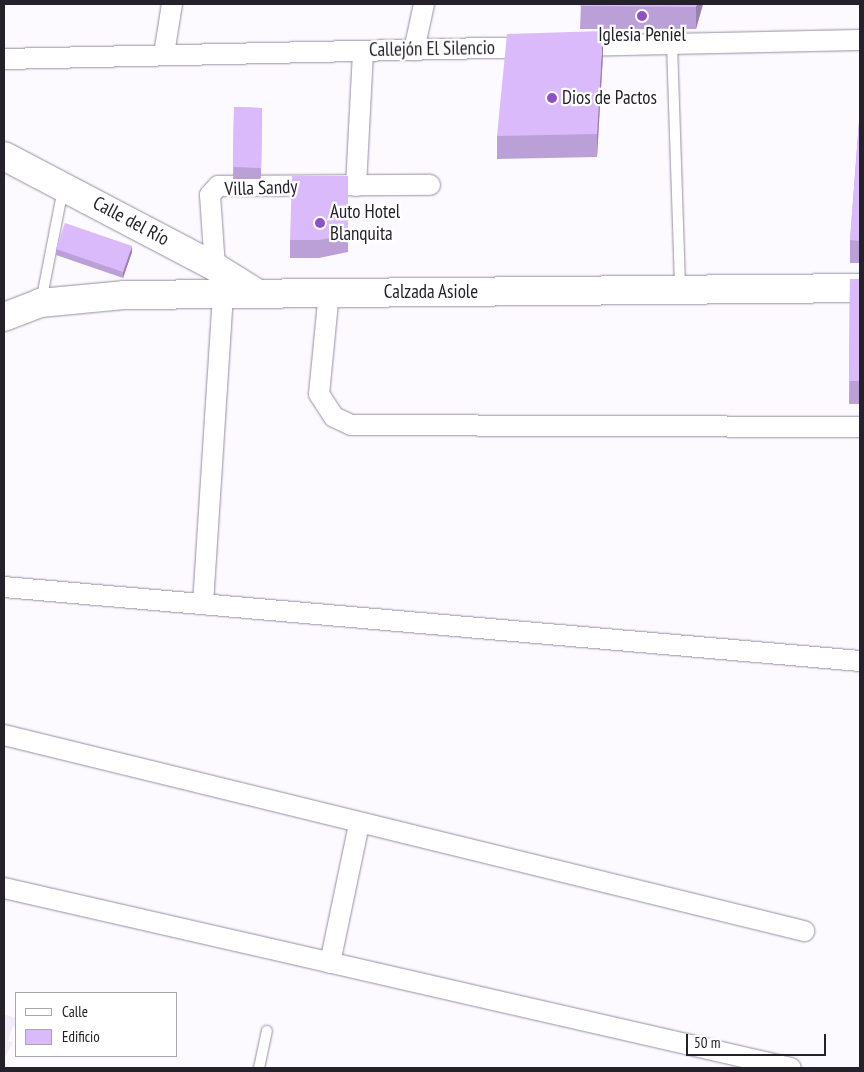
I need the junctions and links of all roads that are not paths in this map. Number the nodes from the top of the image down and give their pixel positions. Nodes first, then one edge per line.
1 (172, 4) edge
2 (424, 4) edge
3 (860, 40) edge
4 (672, 44) junction
5 (414, 50) junction
6 (363, 51) junction
7 (164, 54) junction
8 (4, 59) edge
9 (4, 156) edge
10 (64, 185) junction
11 (430, 185) dead end
12 (356, 186) junction
13 (219, 279) junction
14 (860, 288) edge
15 (680, 290) junction
16 (329, 292) junction
17 (40, 303) junction
18 (4, 317) edge
19 (860, 427) edge
20 (4, 587) edge
21 (203, 604) junction
22 (860, 661) edge
23 (4, 735) edge
24 (359, 824) junction
25 (4, 888) edge
26 (804, 931) dead end
27 (330, 963) junction
28 (268, 1031) dead end
29 (259, 1068) edge
30 (791, 1068) edge

1 - 7 street
2 - 5 street
3 - 4 street, Callejón El Silencio
4 - 5 street, Callejón El Silencio
4 - 15 lane
5 - 6 street, Callejón El Silencio
6 - 7 street, Callejón El Silencio
6 - 12 street
7 - 8 street, Callejón El Silencio
9 - 10 main road, Calle del Río
10 - 13 main road, Calle del Río
10 - 17 lane
11 - 12 street, Villa Sandy
12 - 13 street, Villa Sandy
13 - 16 main road, Calzada Asiole
13 - 17 main road, Calzada Asiole
13 - 21 street, Villa Sandy
14 - 15 main road, Calzada Asiole
15 - 16 main road, Calzada Asiole
16 - 19 street
17 - 18 main road, Calzada Asiole
20 - 21 street
21 - 22 street
23 - 24 street
24 - 26 street
24 - 27 street
25 - 27 street
27 - 30 street
28 - 29 lane

